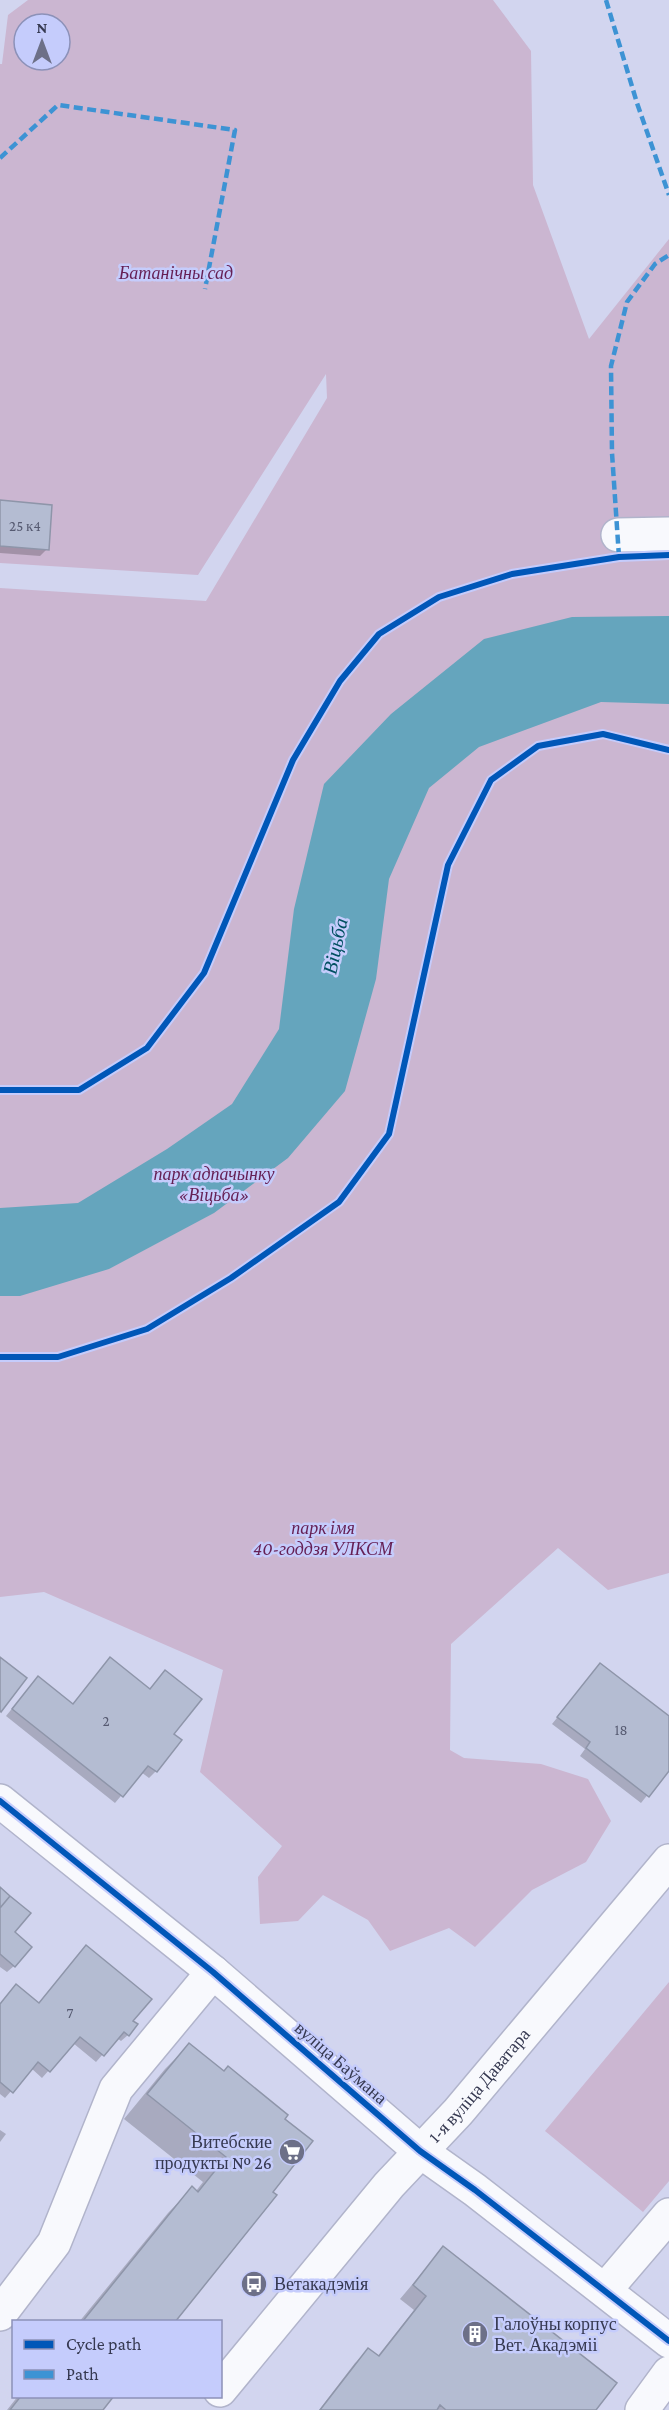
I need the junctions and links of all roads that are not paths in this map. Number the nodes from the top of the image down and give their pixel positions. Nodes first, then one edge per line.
1 (618, 534) dead end
2 (669, 534) edge
3 (0, 1801) edge
4 (669, 1861) edge
5 (213, 1972) junction
6 (420, 2151) junction
7 (669, 2215) edge
8 (605, 2290) junction
9 (0, 2314) edge
10 (669, 2340) edge
11 (669, 2373) edge
12 (222, 2388) edge
13 (214, 2398) edge
14 (204, 2410) edge
15 (642, 2410) edge

1 - 2 street
3 - 5 street, вуліца Баўмана
4 - 6 street, 1-я вуліца Даватара
5 - 6 street, вуліца Баўмана
5 - 9 street
6 - 8 street, вуліца Баўмана
6 - 12 street, 1-я вуліца Даватара
7 - 8 street
8 - 10 street, вуліца Баўмана
11 - 15 street
13 - 14 street

